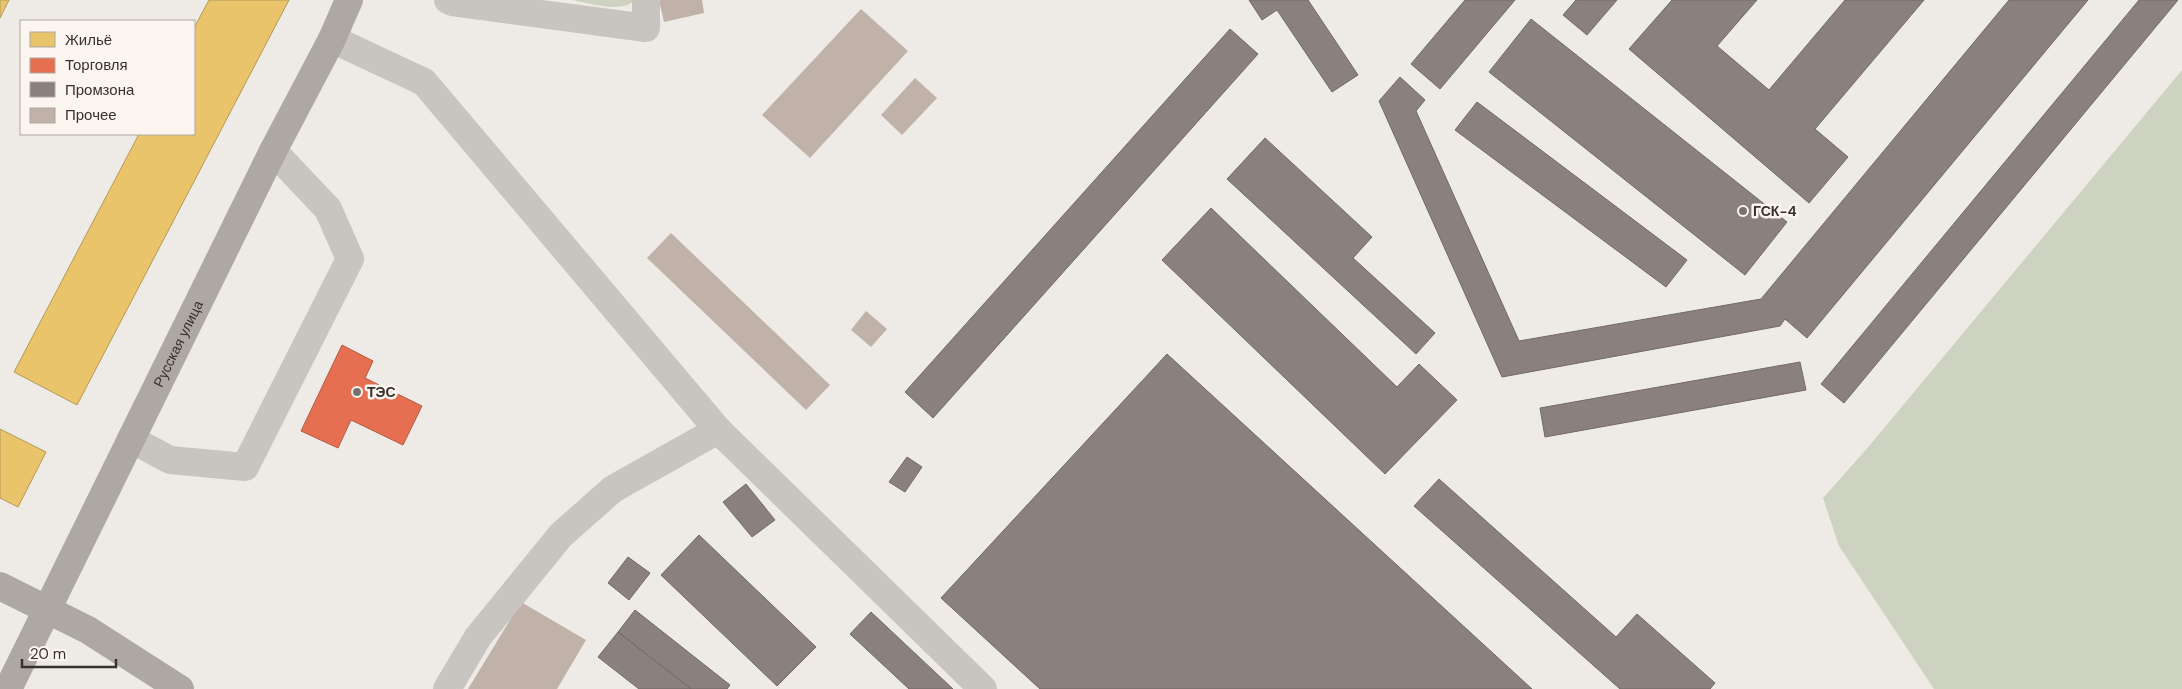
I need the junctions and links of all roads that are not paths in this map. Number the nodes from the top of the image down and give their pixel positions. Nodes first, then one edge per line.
1 (349, 0) edge
2 (448, 0) edge
3 (646, 0) edge
4 (332, 39) junction
5 (273, 151) junction
6 (718, 430) junction
7 (131, 438) junction
8 (0, 586) edge
9 (48, 609) junction
10 (8, 689) edge
11 (180, 689) edge
12 (447, 689) edge
13 (983, 689) edge

1 - 4 main road, Русская улица
2 - 3 lane
4 - 5 main road, Русская улица
4 - 6 lane
5 - 7 main road, Русская улица
5 - 7 lane
6 - 12 lane
6 - 13 lane
7 - 9 main road, Русская улица
8 - 9 main road
9 - 10 main road, Русская улица
9 - 11 main road

